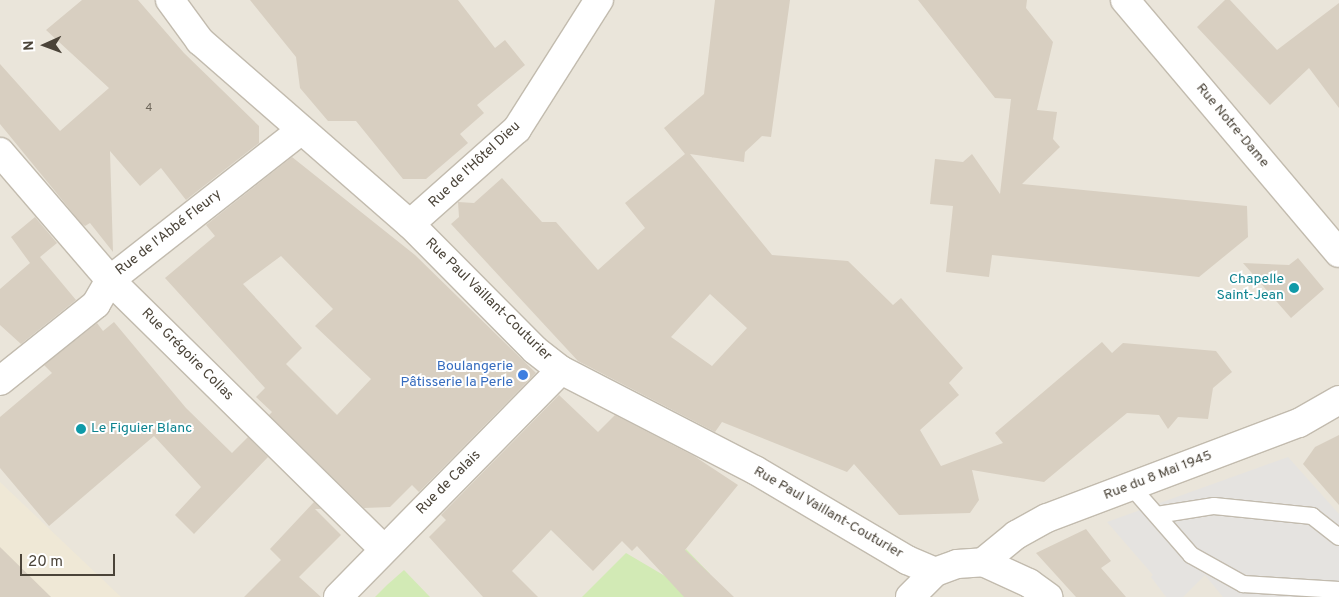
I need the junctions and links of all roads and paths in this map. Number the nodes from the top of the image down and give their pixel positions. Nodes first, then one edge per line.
1 (170, 0) edge
2 (599, 0) edge
3 (1125, 0) edge
4 (300, 130) junction
5 (0, 152) edge
6 (410, 224) junction
7 (1339, 253) edge
8 (110, 280) junction
9 (562, 370) junction
10 (0, 381) edge
11 (1339, 400) edge
12 (1130, 486) junction
13 (1157, 515) junction
14 (1339, 537) edge
15 (384, 549) junction
16 (983, 562) junction
17 (935, 572) junction
18 (1339, 590) edge
19 (338, 597) edge
20 (910, 597) edge
21 (1048, 597) edge

1 - 4 street, Rue Paul Vaillant-Couturier
2 - 6 street, Rue de l'Hôtel Dieu
3 - 7 street, Rue Notre-Dame
4 - 6 street, Rue Paul Vaillant-Couturier
4 - 8 street, Rue de l'Abbé Fleury
5 - 8 street, Rue Grégoire Collas
6 - 9 street, Rue Paul Vaillant-Couturier
8 - 10 street, Rue de l'Abbé Fleury
8 - 15 street, Rue Grégoire Collas
9 - 15 street, Rue de Calais
9 - 17 street, Rue Paul Vaillant-Couturier
11 - 12 street, Rue du 8 Mai 1945
12 - 13 lane
12 - 16 street, Rue du 8 Mai 1945
13 - 14 lane
13 - 18 lane
15 - 19 street, Rue de Calais
16 - 17 street
16 - 21 street
17 - 20 street

